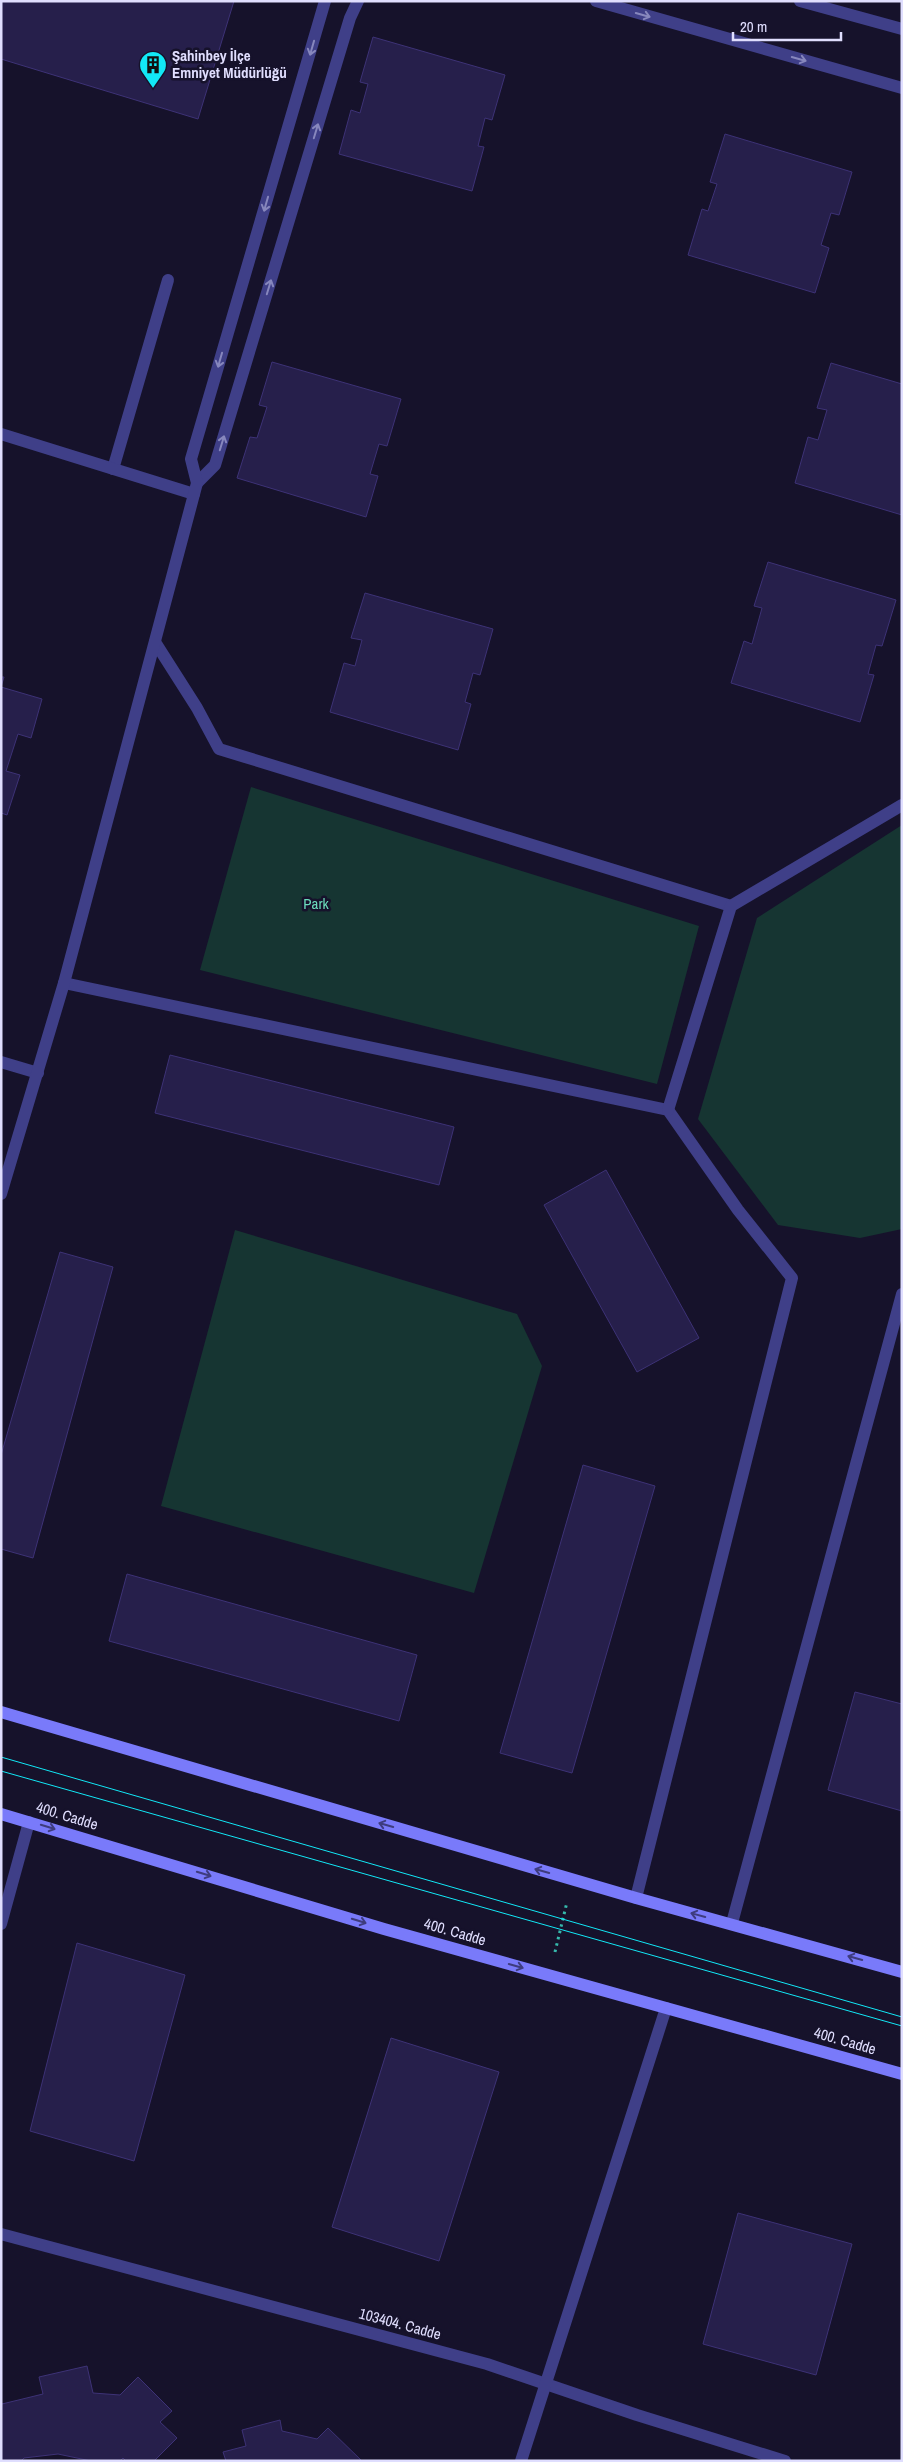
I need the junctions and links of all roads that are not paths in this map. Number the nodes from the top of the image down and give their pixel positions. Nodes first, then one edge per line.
1 (325, 1) edge
2 (358, 1) edge
3 (596, 1) edge
4 (800, 1) edge
5 (902, 29) edge
6 (902, 88) edge
7 (168, 280) dead end
8 (1, 434) edge
9 (113, 469) junction
10 (195, 488) junction
11 (155, 642) junction
12 (902, 805) edge
13 (731, 906) junction
14 (64, 984) junction
15 (1, 1062) edge
16 (38, 1073) junction
17 (668, 1110) junction
18 (1, 1194) edge
19 (902, 1294) edge
20 (1, 1712) edge
21 (1, 1814) edge
22 (29, 1822) junction
23 (636, 1898) junction
24 (732, 1923) junction
25 (1, 1924) edge
26 (902, 1972) edge
27 (666, 2008) junction
28 (902, 2074) edge
29 (1, 2234) edge
30 (545, 2384) junction
31 (521, 2461) edge
32 (785, 2461) edge

1 -> 10 street
10 -> 2 street
3 -> 6 street
4 - 5 street
7 - 9 street
8 - 9 street
9 - 10 street
10 - 11 street
11 - 13 street
11 - 14 street
12 - 13 street
13 - 17 street
14 - 16 street
14 - 17 street
15 - 16 street
16 - 18 street
17 - 23 street
19 - 24 street
23 -> 20 main road
21 - 22 main road, 400. Cadde
22 - 25 street
22 -> 27 main road, 400. Cadde
24 -> 23 main road
26 -> 24 main road
27 - 28 main road, 400. Cadde
27 - 30 street
29 - 30 street, 103404. Cadde
30 - 31 street
30 - 32 street, 103404. Cadde

